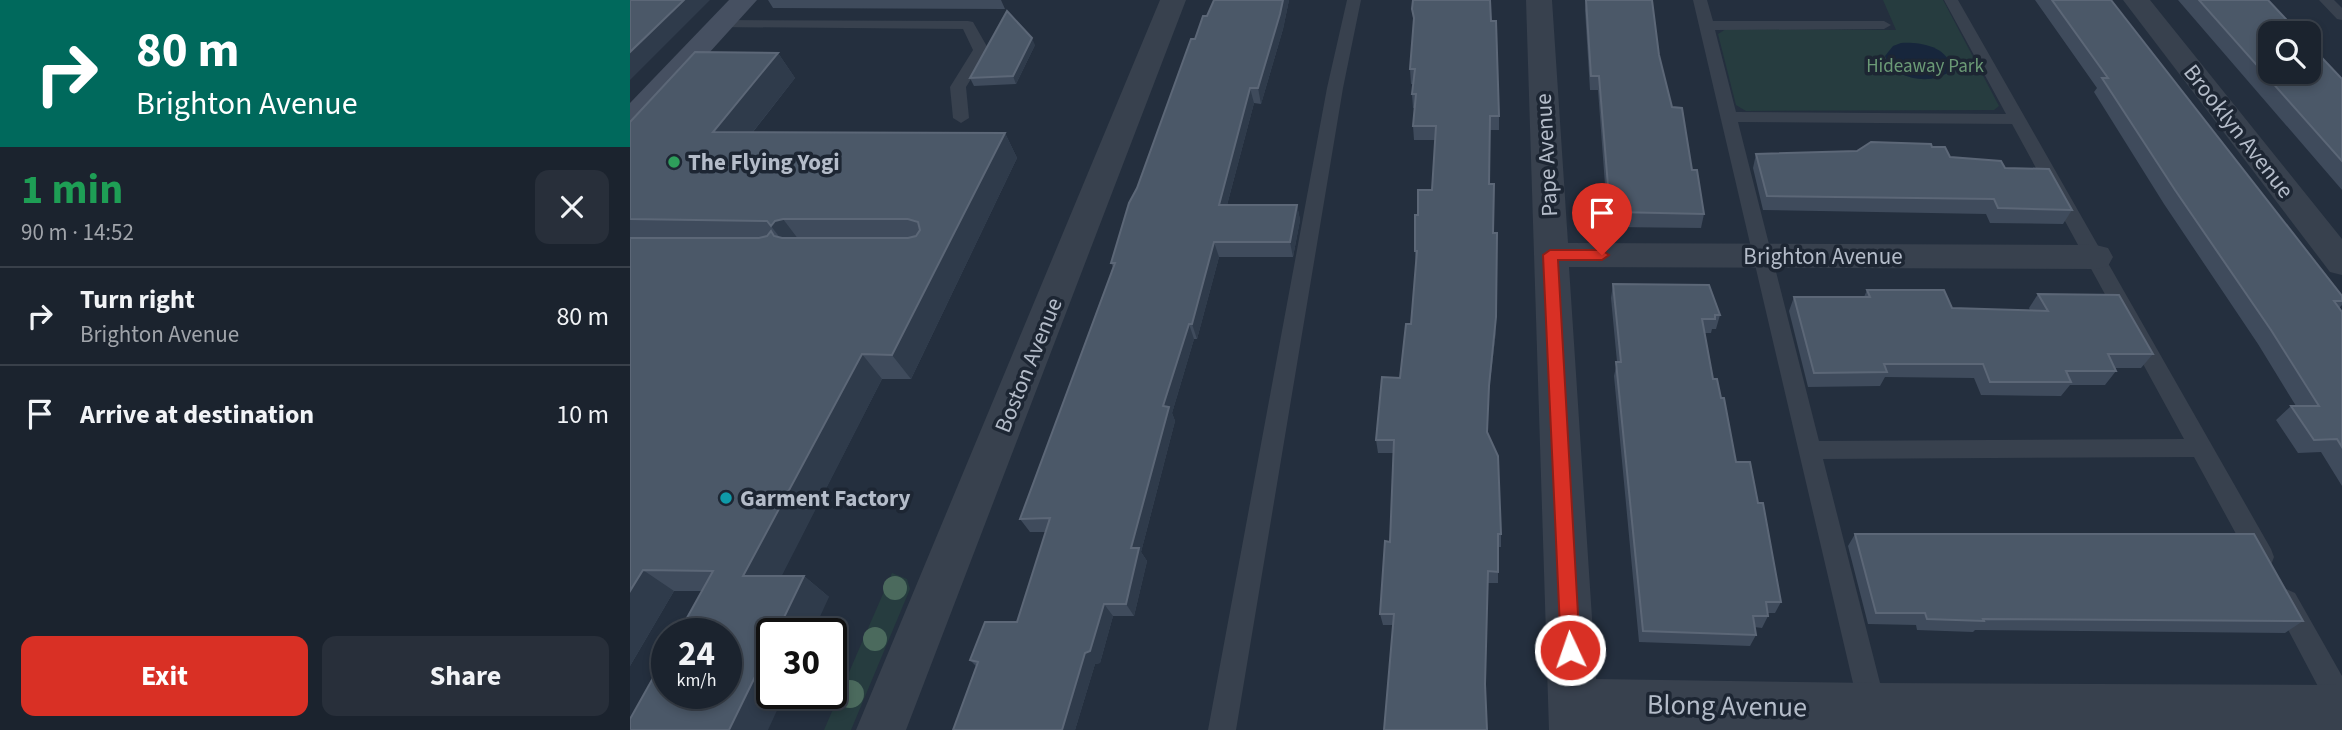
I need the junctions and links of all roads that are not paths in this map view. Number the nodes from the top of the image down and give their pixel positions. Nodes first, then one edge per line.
1 (744, 0) edge
2 (1174, 0) edge
3 (1354, 0) edge
4 (1539, 0) edge
5 (1700, 0) edge
6 (1951, 0) edge
7 (2136, 0) edge
8 (2326, 0) edge
9 (2342, 16) edge
10 (722, 24) junction
11 (1884, 24) dead end
12 (1706, 26) junction
13 (635, 111) edge
14 (1728, 117) junction
15 (961, 118) dead end
16 (2020, 120) junction
17 (1550, 255) junction
18 (1764, 256) junction
19 (2096, 257) junction
20 (2342, 263) edge
21 (2201, 448) junction
22 (1811, 450) junction
23 (2342, 703) edge
24 (2342, 710) edge
25 (1574, 716) edge
26 (1875, 719) edge
27 (881, 730) edge
28 (1222, 730) edge

1 - 10 main road
2 - 27 street, Boston Avenue
3 - 28 lane
4 - 17 street, Pape Avenue
5 - 12 lane
6 - 16 lane
7 - 20 street, Brooklyn Avenue
8 - 9 lane
10 - 13 main road
10 - 15 lane
11 - 12 lane
12 - 14 lane
14 - 16 lane
14 - 18 lane
16 - 19 lane
17 - 18 street, Brighton Avenue
17 - 25 street, Pape Avenue
18 - 19 street, Brighton Avenue
18 - 22 lane
19 - 21 lane
21 - 22 lane
21 - 23 lane
22 - 26 lane
24 - 26 street, Blong Avenue
25 - 26 street, Blong Avenue

